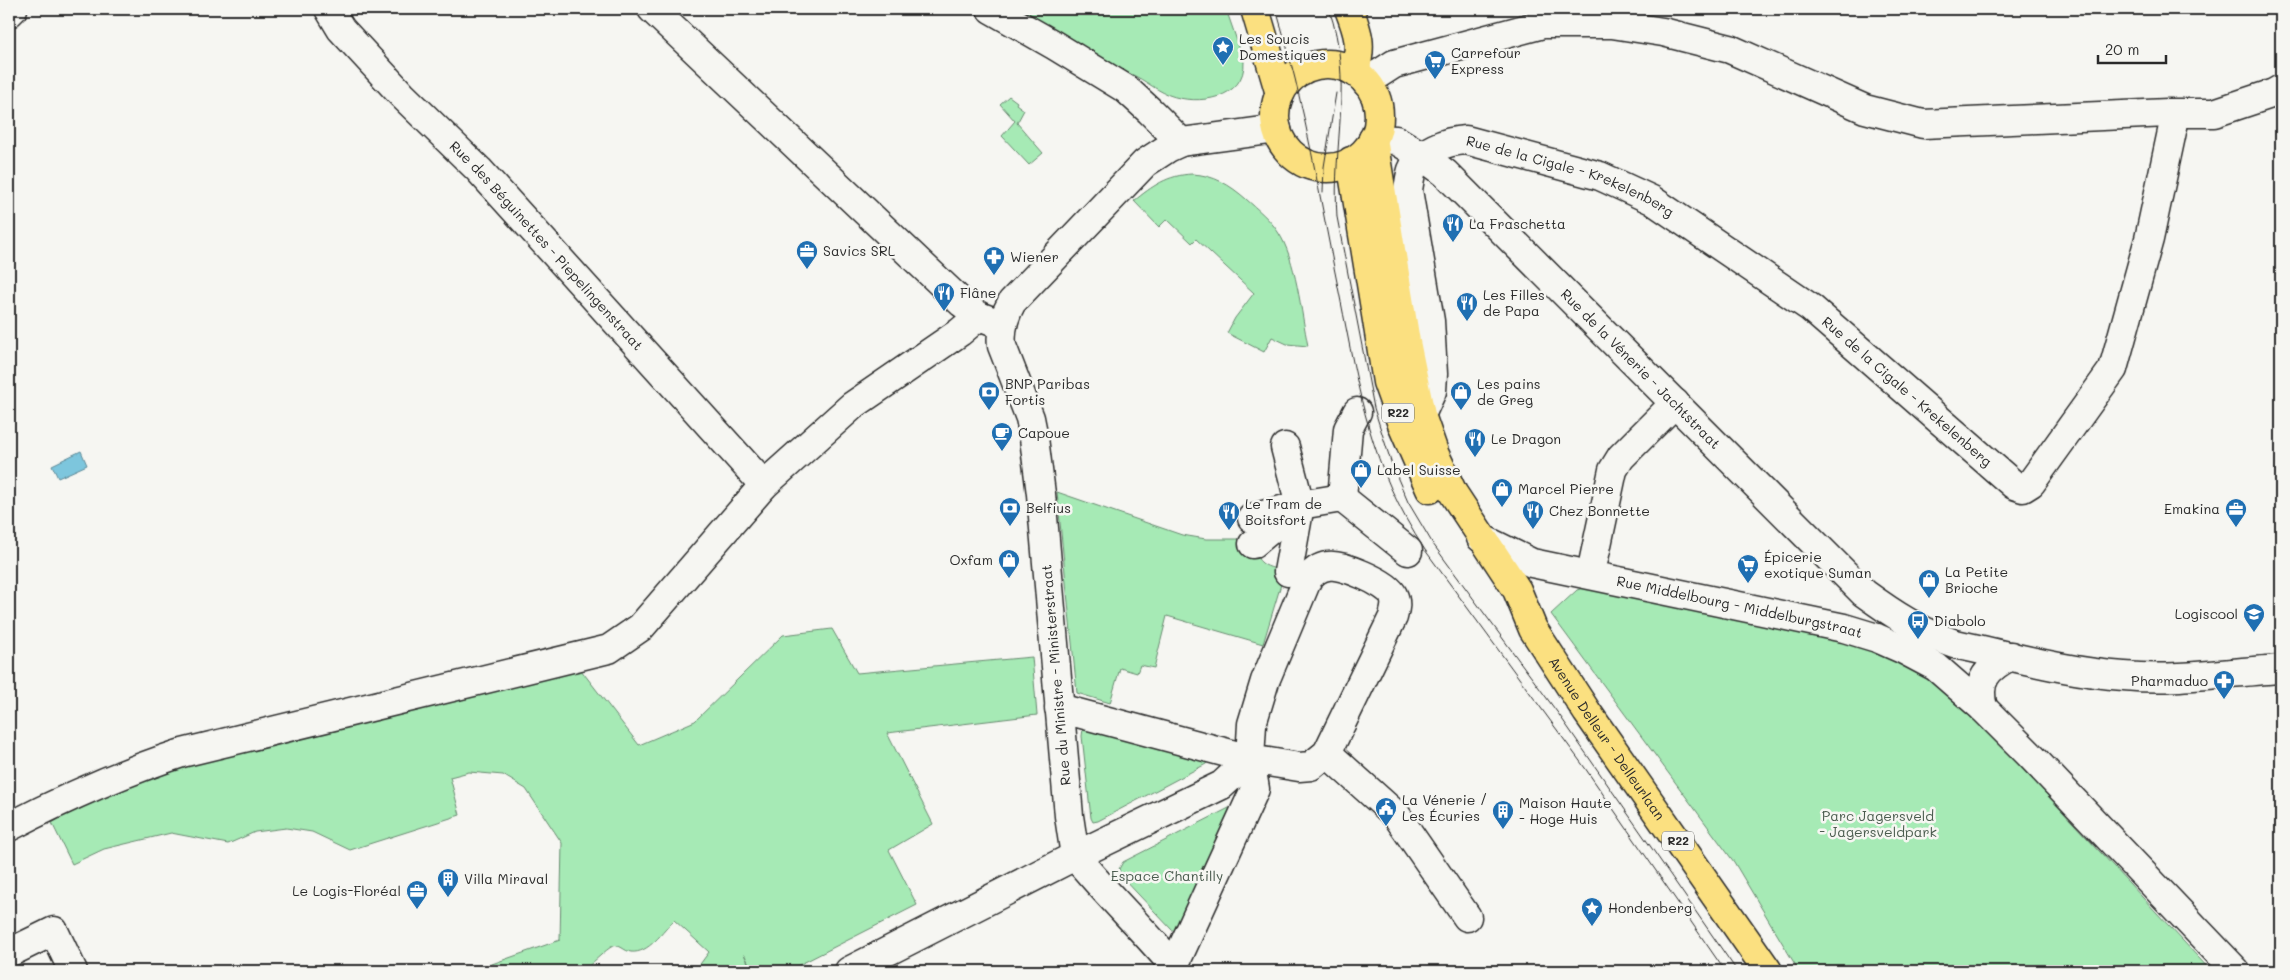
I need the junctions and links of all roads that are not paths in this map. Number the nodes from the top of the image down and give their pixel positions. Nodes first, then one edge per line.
1 (13, 9) edge
2 (329, 9) edge
3 (652, 9) edge
4 (991, 9) edge
5 (1254, 9) edge
6 (1348, 9) edge
7 (9, 13) edge
8 (1361, 77) junction
9 (2281, 89) edge
10 (1277, 112) junction
11 (2173, 114) junction
12 (1175, 137) junction
13 (1373, 139) junction
14 (1422, 156) junction
15 (1351, 161) junction
16 (991, 320) junction
17 (1675, 403) junction
18 (1357, 412) dead end
19 (1421, 414) junction
20 (1285, 447) dead end
21 (764, 485) junction
22 (1342, 498) junction
23 (1300, 505) junction
24 (1252, 518) dead end
25 (1481, 538) junction
26 (1253, 544) dead end
27 (1408, 551) dead end
28 (1594, 559) dead end
29 (1288, 572) dead end
30 (1864, 593) junction
31 (1844, 628) junction
32 (1533, 629) junction
33 (2011, 656) junction
34 (2281, 669) edge
35 (1059, 708) junction
36 (1983, 708) junction
37 (1332, 744) junction
38 (1250, 759) junction
39 (9, 826) edge
40 (1075, 856) junction
41 (1467, 917) dead end
42 (9, 953) edge
43 (1175, 969) edge
44 (72, 971) edge
45 (849, 971) edge
46 (1768, 971) edge
47 (2236, 971) edge

1 - 7 street
2 - 21 street, Rue des Béguinettes - Piepelingenstraat
3 - 16 street
4 - 12 street
5 - 10 main road
6 - 8 main road
8 - 10 main road
8 - 11 street
8 - 13 main road, R22
9 - 11 street
10 - 12 street
10 - 15 main road
11 - 14 street, Rue de la Cigale - Krekelenberg
12 - 16 street
13 - 14 street, Rue de la Vénerie - Jachtstraat
13 - 15 main road
13 - 19 main road, R22
14 - 17 street, Rue de la Vénerie - Jachtstraat
14 - 19 street
15 - 32 main road, R22
16 - 21 street
16 - 35 street, Rue du Ministre - Ministerstraat
17 - 28 street
17 - 30 street, Rue de la Vénerie - Jachtstraat
18 - 22 street
19 - 25 main road, R22
20 - 23 street
21 - 39 street
22 - 23 street
22 - 27 street
23 - 24 street
23 - 26 street
23 - 29 street
25 - 31 street, Rue Middelbourg - Middelburgstraat
25 - 32 main road, R22
30 - 31 street
30 - 33 street
31 - 36 street, Rue Middelbourg - Middelburgstraat
32 - 46 main road, Avenue Delleur - Delleurlaan / R22
33 - 34 street
33 - 36 street
35 - 38 street
35 - 40 street, Rue du Ministre - Ministerstraat
36 - 47 street, Rue Middelbourg - Middelburgstraat
37 - 38 street
37 - 38 street
37 - 41 street
38 - 40 street
38 - 43 street
40 - 43 street
40 - 45 street
42 - 44 street

